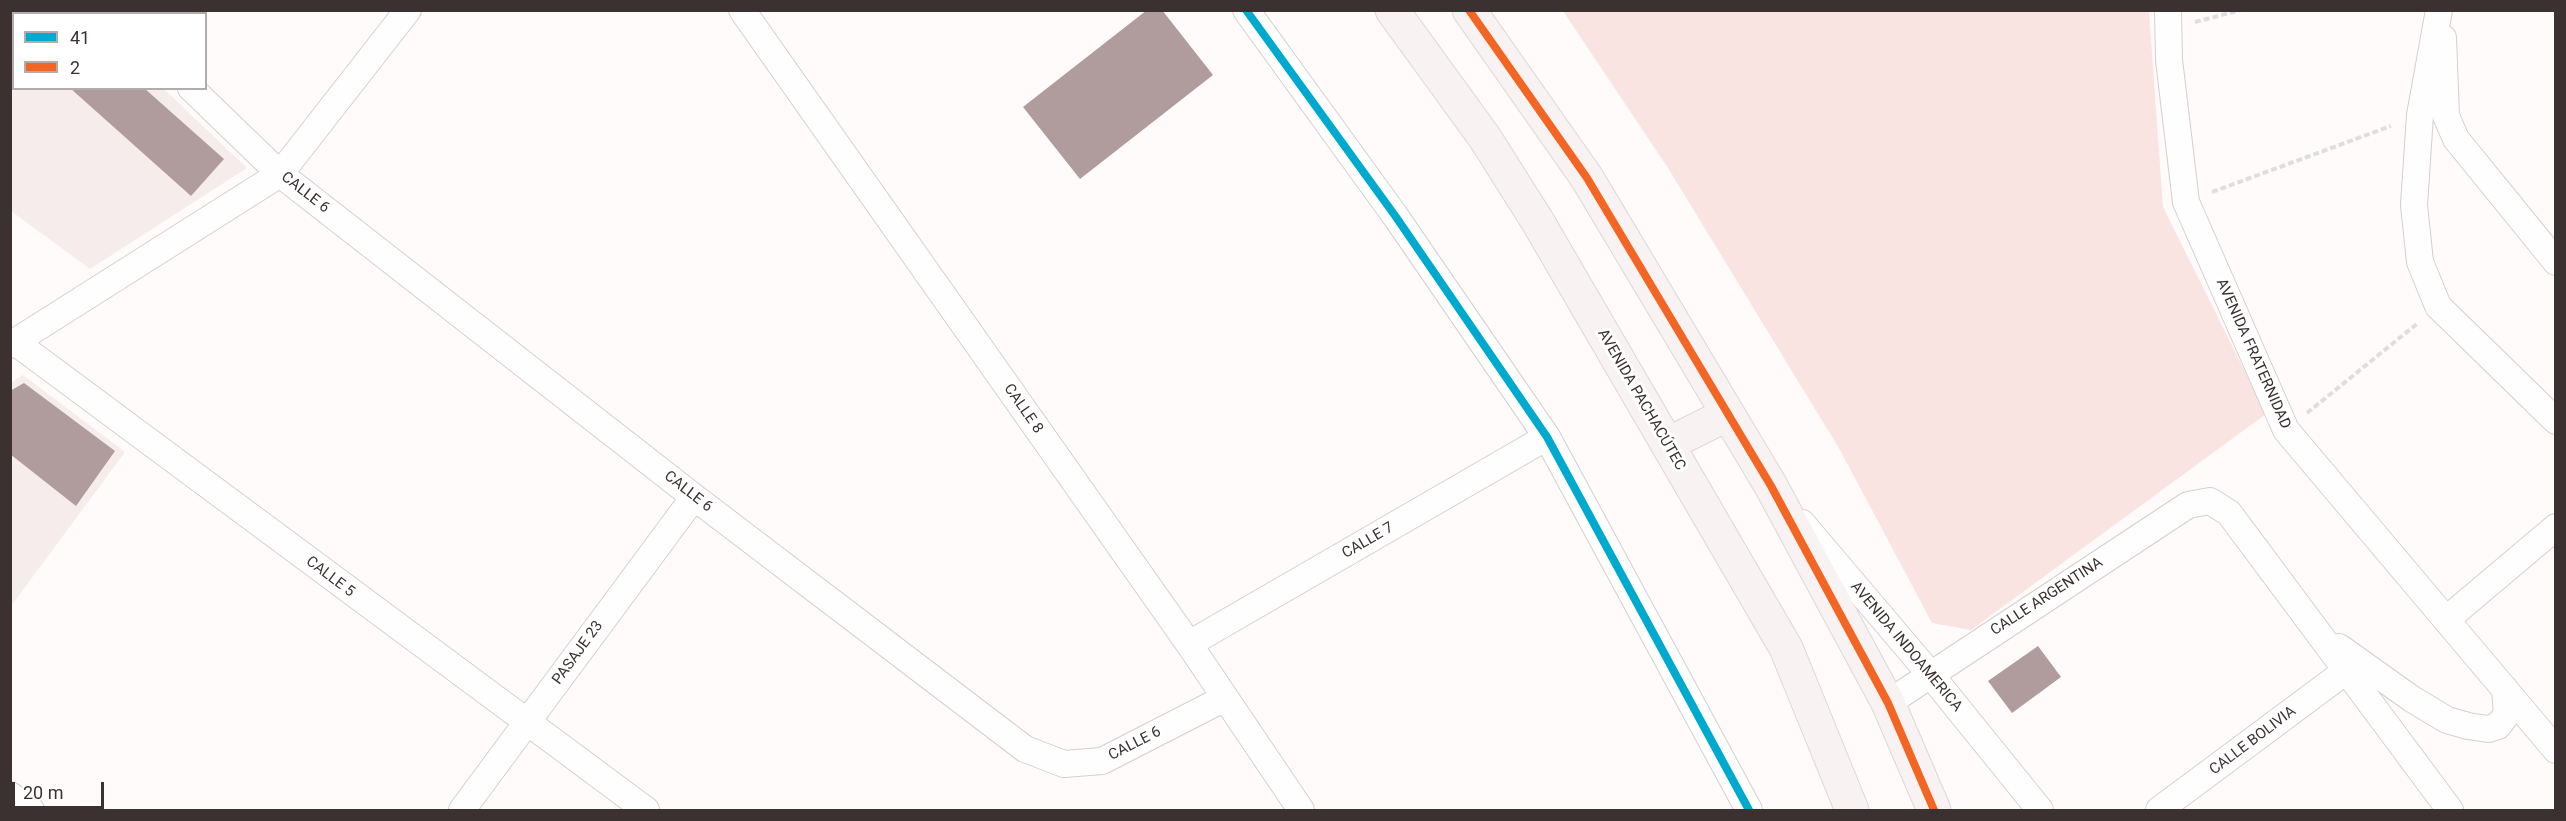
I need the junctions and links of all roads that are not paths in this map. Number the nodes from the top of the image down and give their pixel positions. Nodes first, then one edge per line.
1 (408, 10) edge
2 (742, 10) edge
3 (1246, 10) edge
4 (1392, 10) edge
5 (1469, 10) edge
6 (2440, 10) edge
7 (2168, 20) edge
8 (193, 90) edge
9 (280, 174) junction
10 (2556, 262) edge
11 (13, 344) edge
12 (1728, 414) junction
13 (2556, 420) edge
14 (1547, 437) junction
15 (1668, 444) junction
16 (1771, 486) junction
17 (694, 496) junction
18 (2556, 527) edge
19 (2447, 619) junction
20 (2317, 631) junction
21 (1189, 644) junction
22 (2346, 671) junction
23 (1930, 674) junction
24 (2505, 689) junction
25 (1225, 698) junction
26 (1888, 703) junction
27 (527, 723) junction
28 (2556, 750) edge
29 (10, 795) edge
30 (31, 810) edge
31 (462, 810) edge
32 (646, 810) edge
33 (1301, 810) edge
34 (1749, 810) edge
35 (1852, 810) edge
36 (1934, 810) edge
37 (2040, 810) edge
38 (2159, 810) edge
39 (2450, 810) edge

1 - 9 street
2 - 21 street, CALLE 8
3 - 14 street
4 - 15 main road, AVENIDA PACHACÚTEC
5 - 12 main road
6 - 10 street
6 - 13 street
7 - 19 street, AVENIDA FRATERNIDAD
8 - 9 street, CALLE 6
9 - 11 street
9 - 17 street, CALLE 6
11 - 27 street, CALLE 5
12 - 15 main road
12 - 16 main road
14 - 21 street, CALLE 7
14 - 34 street
15 - 35 main road, AVENIDA PACHACÚTEC
16 - 23 street, AVENIDA INDOAMERICA
16 - 26 main road
17 - 25 street, CALLE 6
17 - 27 street, PASAJE 23
18 - 19 street
19 - 24 street, AVENIDA FRATERNIDAD
20 - 22 street
20 - 23 street, CALLE ARGENTINA
20 - 24 street
21 - 25 street, CALLE 8
22 - 38 street, CALLE BOLIVIA
22 - 39 street
23 - 26 street, CALLE ARGENTINA
23 - 37 street, AVENIDA INDOAMERICA
24 - 28 street, AVENIDA FRATERNIDAD
25 - 33 street, CALLE 8
26 - 36 main road
27 - 31 street, PASAJE 23
27 - 32 street, CALLE 5
29 - 30 street

